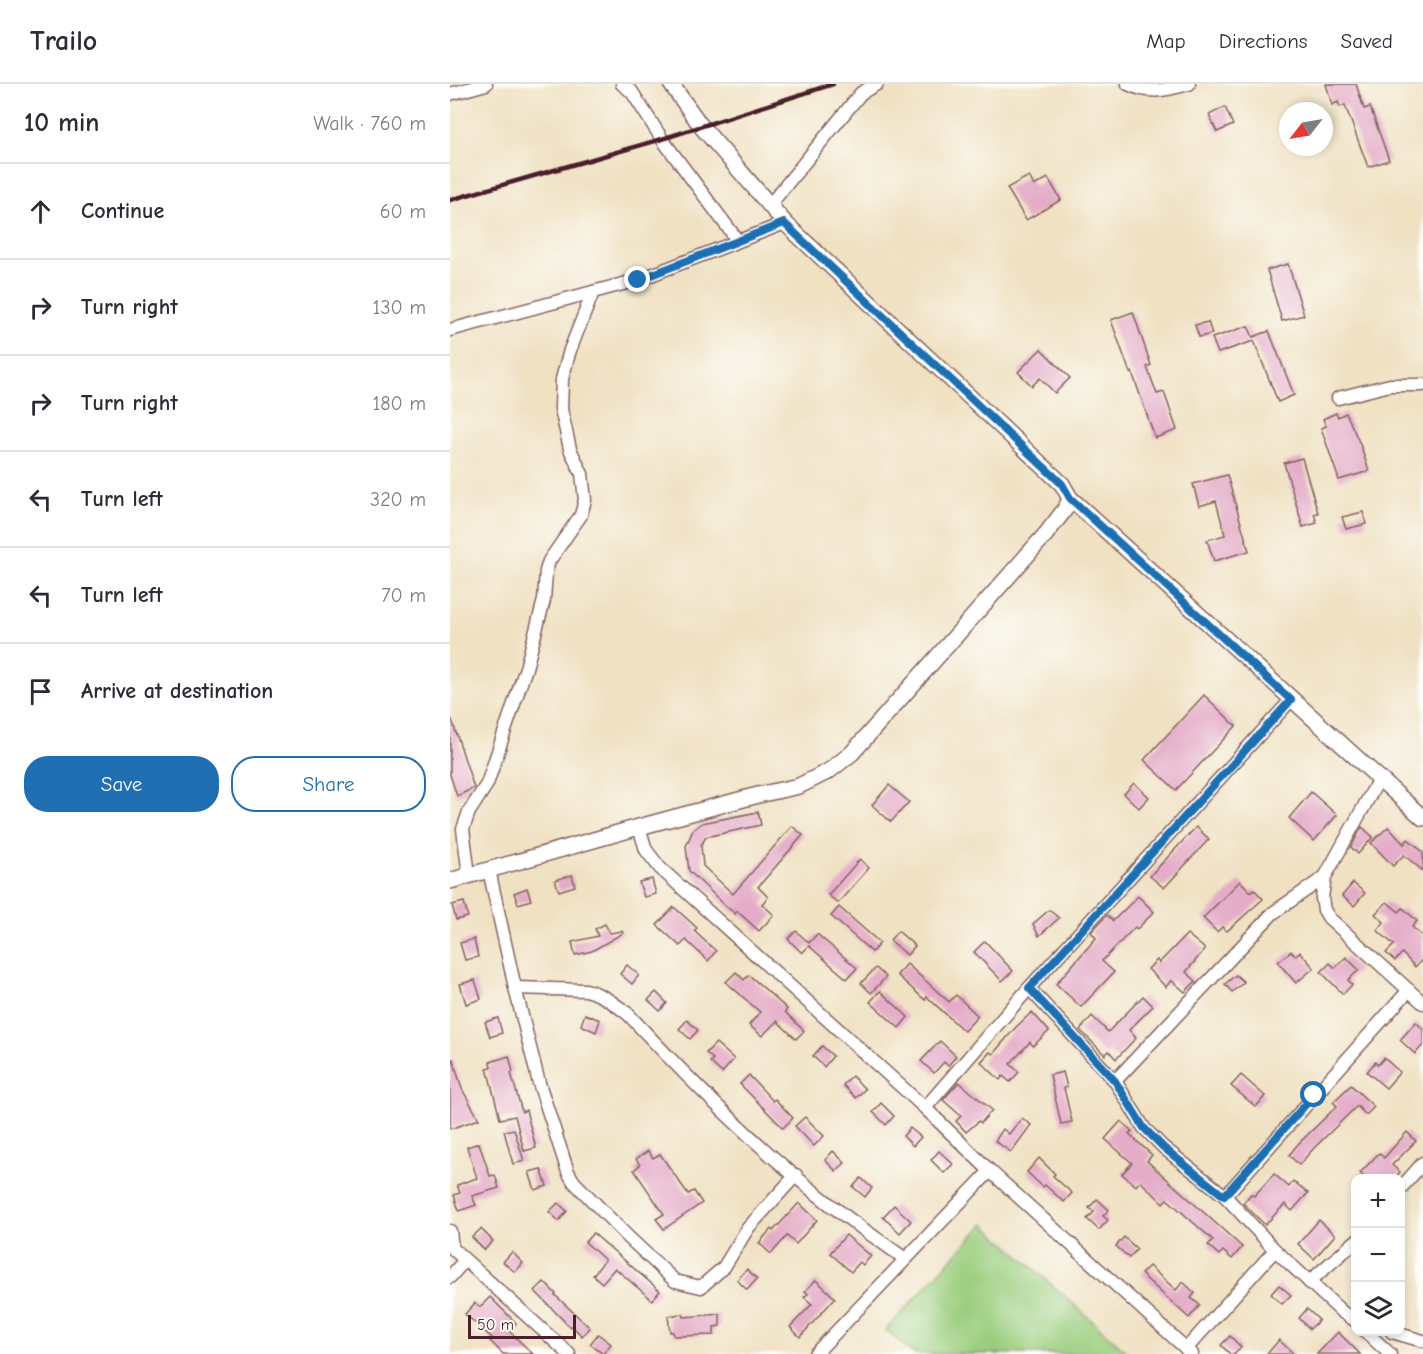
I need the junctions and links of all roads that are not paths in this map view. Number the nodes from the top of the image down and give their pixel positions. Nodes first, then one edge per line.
1 (486, 84) edge
2 (622, 84) edge
3 (671, 84) edge
4 (877, 84) edge
5 (1128, 84) edge
6 (1189, 84) edge
7 (450, 94) edge
8 (769, 206) junction
9 (784, 223) junction
10 (738, 241) junction
11 (593, 292) junction
12 (450, 330) edge
13 (1423, 385) edge
14 (1338, 398) dead end
15 (1070, 498) junction
16 (1291, 700) junction
17 (1379, 779) junction
18 (1423, 818) edge
19 (639, 827) junction
20 (489, 870) junction
21 (469, 875) junction
22 (1325, 877) junction
23 (450, 881) edge
24 (515, 988) junction
25 (1029, 988) junction
26 (1409, 990) junction
27 (1423, 1003) edge
28 (1115, 1081) junction
29 (925, 1108) junction
30 (1423, 1163) edge
31 (990, 1171) junction
32 (796, 1175) junction
33 (1405, 1184) edge
34 (1224, 1196) junction
35 (450, 1231) edge
36 (1351, 1245) edge
37 (1275, 1250) junction
38 (905, 1259) junction
39 (465, 1260) junction
40 (450, 1277) edge
41 (1309, 1282) junction
42 (1351, 1318) edge
43 (1370, 1336) edge
44 (1405, 1336) edge
45 (1423, 1341) edge
46 (1189, 1351) edge
47 (569, 1354) edge
48 (815, 1354) edge
49 (1390, 1354) edge

1 - 7 street
2 - 10 street
3 - 8 street
4 - 8 street
5 - 6 street
8 - 9 street
9 - 10 street
9 - 15 street
10 - 11 street
11 - 12 street
11 - 21 street
13 - 14 street
15 - 16 street
15 - 19 street
16 - 17 street
16 - 25 street
17 - 18 street
17 - 22 street
19 - 20 street
19 - 29 street
20 - 21 street
20 - 24 street
21 - 23 street
22 - 26 street
22 - 28 street
24 - 32 street
24 - 32 street
25 - 28 street
25 - 29 street
26 - 27 street
26 - 34 street
28 - 34 street
29 - 31 street
30 - 33 street
31 - 38 street
31 - 46 street
32 - 38 street
34 - 37 street
35 - 39 street
36 - 41 street
37 - 41 street
37 - 46 street
38 - 48 street
39 - 40 street
39 - 47 street
41 - 42 street
43 - 49 street
44 - 45 street

